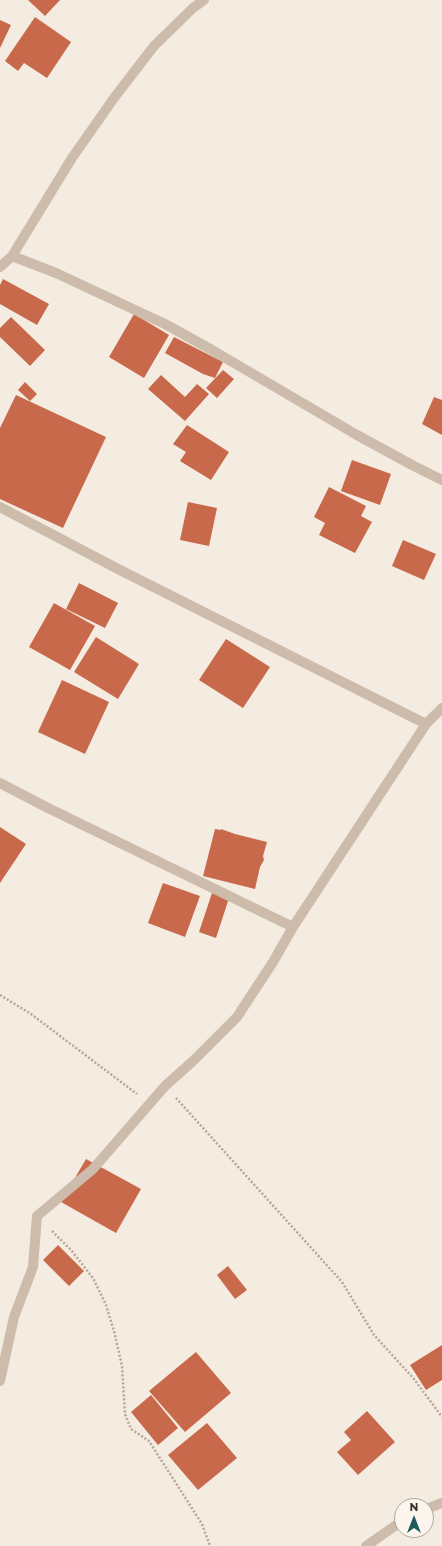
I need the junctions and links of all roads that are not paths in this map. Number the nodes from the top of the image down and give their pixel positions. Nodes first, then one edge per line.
1 (204, 0) edge
2 (12, 256) junction
3 (0, 267) edge
4 (442, 480) edge
5 (0, 507) edge
6 (442, 708) edge
7 (426, 724) junction
8 (0, 783) edge
9 (293, 927) junction
10 (0, 1381) edge
11 (394, 1527) edge
12 (366, 1546) edge

1 - 2 street
2 - 3 street
2 - 4 street
5 - 7 street
6 - 7 street
7 - 9 street
8 - 9 street
9 - 10 street
11 - 12 street

